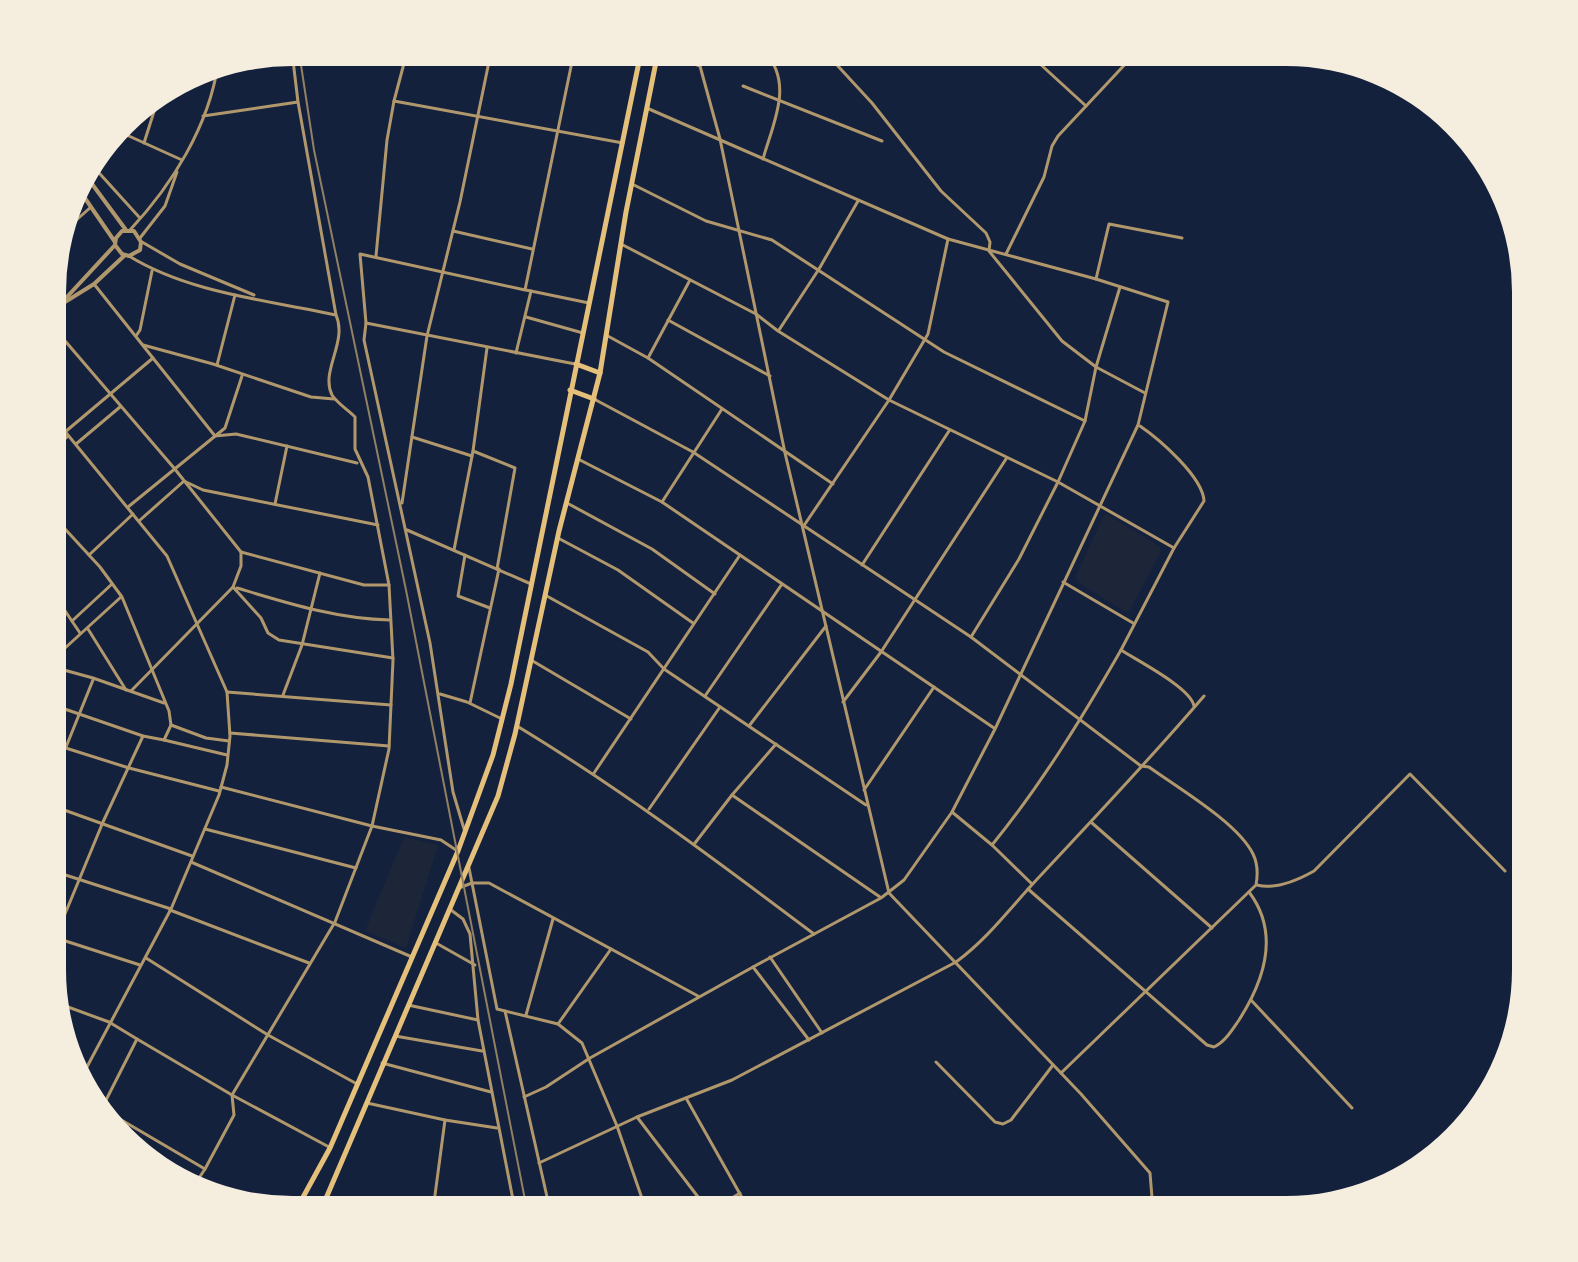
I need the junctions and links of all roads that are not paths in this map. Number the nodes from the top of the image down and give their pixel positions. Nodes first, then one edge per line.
1 (294, 66) edge
2 (403, 66) edge
3 (488, 66) edge
4 (571, 66) edge
5 (638, 66) edge
6 (656, 66) edge
7 (700, 66) edge
8 (776, 66) edge
9 (838, 66) edge
10 (1042, 66) edge
11 (1123, 66) edge
12 (216, 79) edge
13 (743, 86) dead end
14 (779, 100) junction
15 (394, 101) junction
16 (298, 102) junction
17 (1086, 106) junction
18 (646, 108) junction
19 (152, 115) edge
20 (477, 115) junction
21 (203, 116) junction
22 (558, 130) junction
23 (129, 136) edge
24 (720, 139) junction
25 (882, 141) dead end
26 (144, 143) junction
27 (623, 143) junction
28 (763, 159) junction
29 (182, 160) junction
30 (178, 167) junction
31 (99, 173) edge
32 (631, 183) junction
33 (93, 185) edge
34 (86, 199) edge
35 (858, 201) junction
36 (92, 206) junction
37 (78, 218) edge
38 (140, 219) junction
39 (128, 230) junction
40 (453, 231) junction
41 (739, 232) junction
42 (1182, 238) dead end
43 (948, 239) junction
44 (141, 240) junction
45 (115, 244) junction
46 (621, 244) junction
47 (533, 249) junction
48 (989, 251) junction
49 (1005, 255) junction
50 (127, 256) junction
51 (376, 258) junction
52 (819, 269) junction
53 (152, 270) junction
54 (443, 274) junction
55 (1096, 279) junction
56 (690, 280) junction
57 (94, 284) junction
58 (1120, 287) junction
59 (525, 290) junction
60 (531, 291) junction
61 (235, 293) junction
62 (66, 297) edge
63 (261, 299) junction
64 (66, 301) edge
65 (589, 303) junction
66 (756, 314) junction
67 (336, 315) junction
68 (526, 317) junction
69 (668, 320) junction
70 (366, 323) junction
71 (778, 331) junction
72 (583, 333) junction
73 (606, 335) junction
74 (136, 336) junction
75 (427, 336) junction
76 (925, 340) junction
77 (66, 342) edge
78 (143, 345) junction
79 (487, 348) junction
80 (516, 353) junction
81 (153, 358) junction
82 (648, 358) junction
83 (576, 364) junction
84 (217, 365) junction
85 (1096, 367) junction
86 (600, 373) junction
87 (242, 375) junction
88 (770, 376) junction
89 (570, 390) junction
90 (1146, 393) junction
91 (110, 394) junction
92 (334, 399) junction
93 (594, 399) junction
94 (889, 400) junction
95 (120, 407) junction
96 (722, 409) junction
97 (1085, 421) junction
98 (1138, 425) junction
99 (950, 431) junction
100 (67, 434) joint
101 (215, 436) junction
102 (412, 437) junction
103 (76, 444) junction
104 (287, 446) junction
105 (693, 452) junction
106 (785, 453) junction
107 (472, 454) junction
108 (1007, 458) junction
109 (578, 459) junction
110 (360, 463) junction
111 (174, 468) junction
112 (184, 481) junction
113 (1058, 482) junction
114 (833, 484) junction
115 (662, 502) junction
116 (567, 503) junction
117 (275, 504) junction
118 (1100, 505) junction
119 (128, 507) junction
120 (402, 507) junction
121 (133, 513) junction
122 (139, 521) junction
123 (378, 525) junction
124 (804, 527) junction
125 (66, 530) edge
126 (407, 530) junction
127 (558, 538) junction
128 (1174, 548) junction
129 (454, 550) junction
130 (241, 552) junction
131 (89, 555) junction
132 (465, 555) junction
133 (740, 555) junction
134 (862, 565) junction
135 (498, 569) junction
136 (320, 573) junction
137 (1063, 582) junction
138 (112, 584) junction
139 (531, 584) junction
140 (782, 584) junction
141 (389, 585) junction
142 (233, 587) junction
143 (715, 594) junction
144 (545, 595) junction
145 (122, 597) junction
146 (915, 601) junction
147 (490, 608) junction
148 (312, 609) junction
149 (66, 612) edge
150 (824, 614) junction
151 (390, 620) junction
152 (72, 621) junction
153 (693, 623) junction
154 (1133, 623) junction
155 (199, 625) junction
156 (826, 626) junction
157 (87, 628) junction
158 (81, 634) junction
159 (971, 637) junction
160 (302, 645) junction
161 (66, 647) edge
162 (1121, 650) junction
163 (881, 652) junction
164 (393, 658) junction
165 (531, 660) junction
166 (664, 669) junction
167 (66, 671) edge
168 (151, 671) junction
169 (1020, 673) junction
170 (93, 678) junction
171 (934, 687) junction
172 (129, 690) junction
173 (227, 692) junction
174 (440, 694) junction
175 (282, 696) junction
176 (1204, 696) dead end
177 (705, 697) junction
178 (843, 702) junction
179 (164, 703) junction
180 (470, 703) junction
181 (392, 705) junction
182 (720, 707) junction
183 (1194, 707) junction
184 (66, 709) edge
185 (80, 714) junction
186 (502, 719) junction
187 (1081, 719) junction
188 (632, 720) junction
189 (171, 725) junction
190 (517, 726) junction
191 (749, 726) junction
192 (995, 729) junction
193 (230, 733) junction
194 (143, 736) junction
195 (164, 740) junction
196 (229, 741) junction
197 (776, 744) junction
198 (389, 746) junction
199 (66, 747) joint
200 (228, 755) junction
201 (1144, 766) junction
202 (129, 768) junction
203 (594, 773) junction
204 (221, 789) junction
205 (864, 791) junction
206 (732, 795) junction
207 (867, 805) junction
208 (66, 810) edge
209 (648, 810) junction
210 (952, 812) junction
211 (103, 822) junction
212 (1091, 822) junction
213 (372, 826) junction
214 (205, 829) junction
215 (465, 833) junction
216 (694, 844) junction
217 (992, 845) junction
218 (458, 851) junction
219 (194, 856) junction
220 (468, 861) junction
221 (191, 862) junction
222 (357, 868) junction
223 (1505, 871) dead end
224 (66, 875) edge
225 (79, 879) junction
226 (472, 883) junction
227 (1032, 884) junction
228 (1256, 885) junction
229 (1028, 889) junction
230 (456, 890) junction
231 (1249, 892) junction
232 (889, 893) junction
233 (881, 898) junction
234 (448, 908) junction
235 (66, 910) edge
236 (171, 910) junction
237 (553, 917) junction
238 (335, 922) junction
239 (1212, 928) junction
240 (814, 934) junction
241 (434, 941) junction
242 (66, 943) edge
243 (611, 949) junction
244 (412, 957) junction
245 (770, 957) junction
246 (146, 958) junction
247 (956, 962) junction
248 (309, 963) junction
249 (475, 965) junction
250 (142, 966) junction
251 (753, 967) junction
252 (1146, 994) junction
253 (700, 997) junction
254 (1251, 1000) junction
255 (408, 1005) junction
256 (70, 1008) edge
257 (505, 1011) junction
258 (526, 1015) junction
259 (478, 1020) junction
260 (109, 1022) junction
261 (558, 1024) junction
262 (822, 1033) junction
263 (268, 1035) junction
264 (395, 1036) junction
265 (137, 1039) junction
266 (809, 1040) junction
267 (483, 1051) junction
268 (590, 1058) junction
269 (936, 1062) dead end
270 (382, 1063) junction
271 (1053, 1065) junction
272 (88, 1067) edge
273 (1061, 1073) junction
274 (357, 1084) junction
275 (491, 1092) junction
276 (232, 1095) junction
277 (524, 1097) junction
278 (686, 1098) junction
279 (107, 1099) edge
280 (367, 1103) junction
281 (1352, 1108) dead end
282 (637, 1117) junction
283 (445, 1120) junction
284 (125, 1121) edge
285 (617, 1126) junction
286 (497, 1128) junction
287 (330, 1148) junction
288 (539, 1163) junction
289 (205, 1169) junction
290 (200, 1176) edge
291 (740, 1193) junction
292 (304, 1196) edge
293 (327, 1196) edge
294 (435, 1196) edge
295 (512, 1196) edge
296 (547, 1196) edge
297 (642, 1196) edge
298 (700, 1196) edge
299 (735, 1196) edge
300 (742, 1196) edge
301 (1152, 1196) edge

1 - 16 street
2 - 15 street
3 - 20 street
4 - 22 street
5 - 27 main road
6 - 18 main road
7 - 24 street
8 - 14 street
9 - 48 street
10 - 17 street
11 - 17 street
12 - 21 street
13 - 14 street
14 - 25 street
14 - 28 street
15 - 20 street
15 - 51 street
16 - 21 street
16 - 67 street
17 - 49 street
18 - 24 street
18 - 32 main road
19 - 26 street
20 - 22 street
20 - 40 street
21 - 29 street
22 - 27 street
22 - 47 street
23 - 26 street
24 - 28 street
24 - 41 street
26 - 29 street
27 - 65 main road
28 - 35 street
29 - 30 street
30 - 38 street
30 - 44 street
31 - 38 street
32 - 41 street
32 - 46 main road
33 - 39 street
34 - 36 street
35 - 43 street
35 - 52 street
36 - 37 street
36 - 45 street
38 - 39 street
39 - 44 street
39 - 45 street
40 - 47 street
40 - 54 street
41 - 52 street
41 - 66 street
42 - 55 street
43 - 48 street
43 - 76 street
44 - 50 street
44 - 63 street
45 - 50 street
45 - 62 street
46 - 56 street
46 - 73 main road
47 - 59 street
48 - 49 street
48 - 85 street
49 - 55 street
50 - 53 street
50 - 57 street
51 - 54 street
51 - 70 street
52 - 71 street
52 - 76 street
53 - 61 street
53 - 74 street
54 - 59 street
54 - 75 street
55 - 58 street
56 - 66 street
56 - 69 street
57 - 64 street
57 - 74 street
58 - 85 street
58 - 90 street
59 - 60 street
60 - 65 street
60 - 68 street
61 - 63 street
61 - 84 street
63 - 67 street
65 - 72 main road
66 - 71 street
66 - 88 street
67 - 92 street
68 - 72 street
68 - 80 street
69 - 82 street
69 - 88 street
70 - 75 street
70 - 120 street
71 - 94 street
72 - 83 main road
73 - 82 street
73 - 86 main road
74 - 78 street
75 - 79 street
75 - 102 street
76 - 94 street
76 - 97 street
77 - 91 street
78 - 81 street
78 - 84 street
79 - 80 street
79 - 107 street
80 - 83 street
81 - 91 street
81 - 101 street
82 - 96 street
83 - 86 main road
83 - 89 main road
84 - 87 street
85 - 90 street
85 - 97 street
86 - 93 main road
87 - 92 street
87 - 101 street
88 - 106 street
89 - 93 main road
89 - 139 main road
90 - 98 street
91 - 95 street
91 - 100 street
92 - 110 street
93 - 105 street
93 - 109 main road
94 - 99 street
94 - 114 street
95 - 103 street
95 - 111 street
96 - 105 street
96 - 106 street
97 - 113 street
98 - 118 street
98 - 128 street
99 - 108 street
99 - 134 street
100 - 103 street
101 - 104 street
101 - 111 street
102 - 107 street
102 - 120 street
103 - 119 street
104 - 110 street
104 - 117 street
105 - 115 street
105 - 124 street
106 - 114 street
106 - 124 street
107 - 129 street
107 - 135 street
108 - 113 street
108 - 146 street
109 - 115 street
109 - 116 main road
110 - 123 street
111 - 112 street
111 - 119 street
112 - 117 street
112 - 122 street
112 - 130 street
113 - 118 street
113 - 159 street
114 - 124 street
115 - 133 street
116 - 127 main road
116 - 143 street
117 - 123 street
118 - 128 street
118 - 137 street
119 - 121 street
120 - 126 street
121 - 122 street
121 - 131 street
122 - 155 street
123 - 141 street
124 - 134 street
124 - 150 street
125 - 131 street
126 - 129 street
126 - 174 street
127 - 144 main road
127 - 153 street
128 - 154 street
129 - 132 street
130 - 136 street
130 - 142 street
131 - 138 street
132 - 135 street
132 - 147 street
133 - 140 street
133 - 143 street
134 - 146 street
135 - 139 street
135 - 147 street
136 - 141 street
136 - 148 street
137 - 154 street
137 - 169 street
138 - 145 street
138 - 152 street
139 - 186 main road
140 - 150 street
140 - 177 street
141 - 151 street
142 - 148 street
142 - 155 street
142 - 160 street
143 - 153 street
144 - 165 main road
144 - 166 street
145 - 157 street
145 - 168 street
146 - 159 street
146 - 163 street
147 - 180 street
148 - 151 street
148 - 160 street
149 - 152 street
150 - 156 street
150 - 163 street
151 - 164 street
152 - 158 street
153 - 166 street
154 - 162 street
155 - 168 street
155 - 173 street
156 - 178 street
156 - 191 street
157 - 158 street
157 - 172 street
158 - 161 street
159 - 169 street
160 - 164 street
160 - 175 street
162 - 183 street
162 - 187 street
163 - 171 street
163 - 178 street
164 - 181 street
165 - 188 street
165 - 190 main road
166 - 177 street
166 - 188 street
167 - 170 street
168 - 172 street
168 - 179 street
169 - 187 street
169 - 192 street
170 - 172 street
170 - 185 street
171 - 192 street
171 - 205 street
172 - 179 street
173 - 175 street
173 - 193 street
174 - 180 street
174 - 215 street
175 - 181 street
176 - 183 street
177 - 182 street
178 - 205 street
179 - 189 street
180 - 186 street
181 - 198 street
182 - 191 street
182 - 209 street
183 - 201 street
184 - 185 street
185 - 194 street
185 - 199 street
186 - 215 main road
187 - 201 street
187 - 217 street
188 - 203 street
189 - 195 street
189 - 196 street
190 - 203 street
190 - 220 main road
191 - 197 street
192 - 210 street
193 - 196 street
193 - 198 street
194 - 195 street
194 - 202 street
195 - 200 street
196 - 200 street
197 - 206 street
197 - 207 street
198 - 213 street
199 - 202 street
200 - 204 street
201 - 212 street
201 - 228 street
202 - 204 street
202 - 211 street
203 - 209 street
204 - 213 street
204 - 214 street
205 - 207 street
206 - 216 street
206 - 233 street
207 - 232 street
208 - 211 street
209 - 216 street
210 - 217 street
210 - 232 street
211 - 219 street
211 - 225 street
212 - 227 street
212 - 239 street
213 - 218 street
213 - 222 street
214 - 219 street
214 - 222 street
215 - 218 main road
216 - 240 street
217 - 227 street
218 - 244 main road
219 - 221 street
220 - 226 street
220 - 230 main road
221 - 236 street
221 - 238 street
222 - 238 street
223 - 228 street
224 - 225 street
225 - 235 street
225 - 236 street
226 - 230 street
226 - 237 street
226 - 257 street
227 - 229 street
228 - 231 street
229 - 247 street
229 - 252 street
230 - 234 main road
231 - 239 street
231 - 254 street
232 - 233 street
232 - 247 street
233 - 240 street
234 - 241 main road
234 - 249 street
236 - 246 street
236 - 248 street
237 - 243 street
237 - 258 street
238 - 244 street
238 - 248 street
239 - 252 street
240 - 245 street
241 - 249 street
241 - 255 main road
242 - 250 street
243 - 253 street
243 - 261 street
244 - 274 main road
245 - 251 street
245 - 262 street
246 - 250 street
246 - 263 street
247 - 262 street
247 - 271 street
248 - 263 street
249 - 259 street
250 - 260 street
251 - 253 street
251 - 266 street
252 - 254 street
252 - 273 street
253 - 268 street
254 - 281 street
255 - 259 street
255 - 264 main road
256 - 260 street
257 - 258 street
257 - 277 street
258 - 261 street
259 - 267 street
260 - 265 street
260 - 272 street
261 - 268 street
262 - 266 street
263 - 274 street
263 - 276 street
264 - 267 street
264 - 270 main road
265 - 276 street
265 - 279 street
266 - 278 street
267 - 275 street
268 - 277 street
268 - 285 street
269 - 271 street
270 - 275 street
270 - 280 main road
271 - 273 street
273 - 301 street
274 - 287 main road
275 - 286 street
276 - 287 street
276 - 289 street
277 - 288 street
278 - 282 street
278 - 291 street
280 - 283 street
280 - 293 main road
282 - 285 street
282 - 298 street
283 - 286 street
283 - 294 street
284 - 289 street
285 - 288 street
285 - 297 street
286 - 295 street
287 - 292 main road
288 - 296 street
289 - 290 street
291 - 299 street
291 - 300 street

